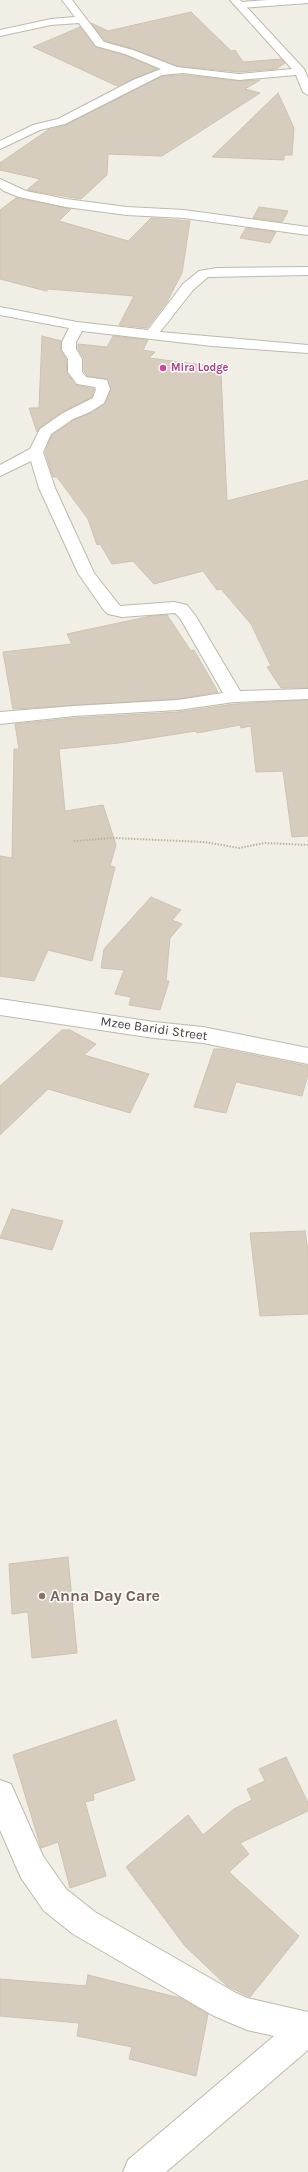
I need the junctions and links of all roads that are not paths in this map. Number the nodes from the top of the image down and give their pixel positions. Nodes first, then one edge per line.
1 (67, 0) edge
2 (307, 0) edge
3 (238, 3) edge
4 (80, 20) junction
5 (0, 33) edge
6 (174, 70) junction
7 (300, 71) junction
8 (308, 92) edge
9 (0, 146) edge
10 (0, 183) edge
11 (308, 231) edge
12 (308, 271) edge
13 (0, 311) edge
14 (77, 326) junction
15 (152, 335) junction
16 (308, 349) edge
17 (36, 452) junction
18 (0, 471) edge
19 (308, 694) edge
20 (234, 697) junction
21 (0, 718) edge
22 (0, 1007) edge
23 (308, 1056) edge
24 (0, 1795) edge
25 (308, 2028) edge
26 (140, 2172) edge

1 - 4 street
2 - 3 street
3 - 7 street
4 - 5 street
4 - 6 street
6 - 7 street
6 - 9 street
7 - 8 street
10 - 11 street
12 - 15 street
13 - 14 street
14 - 15 street
14 - 17 street
15 - 16 street
17 - 18 street
17 - 20 street
19 - 20 street
20 - 21 street
22 - 23 street, Mzee Baridi Street
24 - 25 street
25 - 26 street

